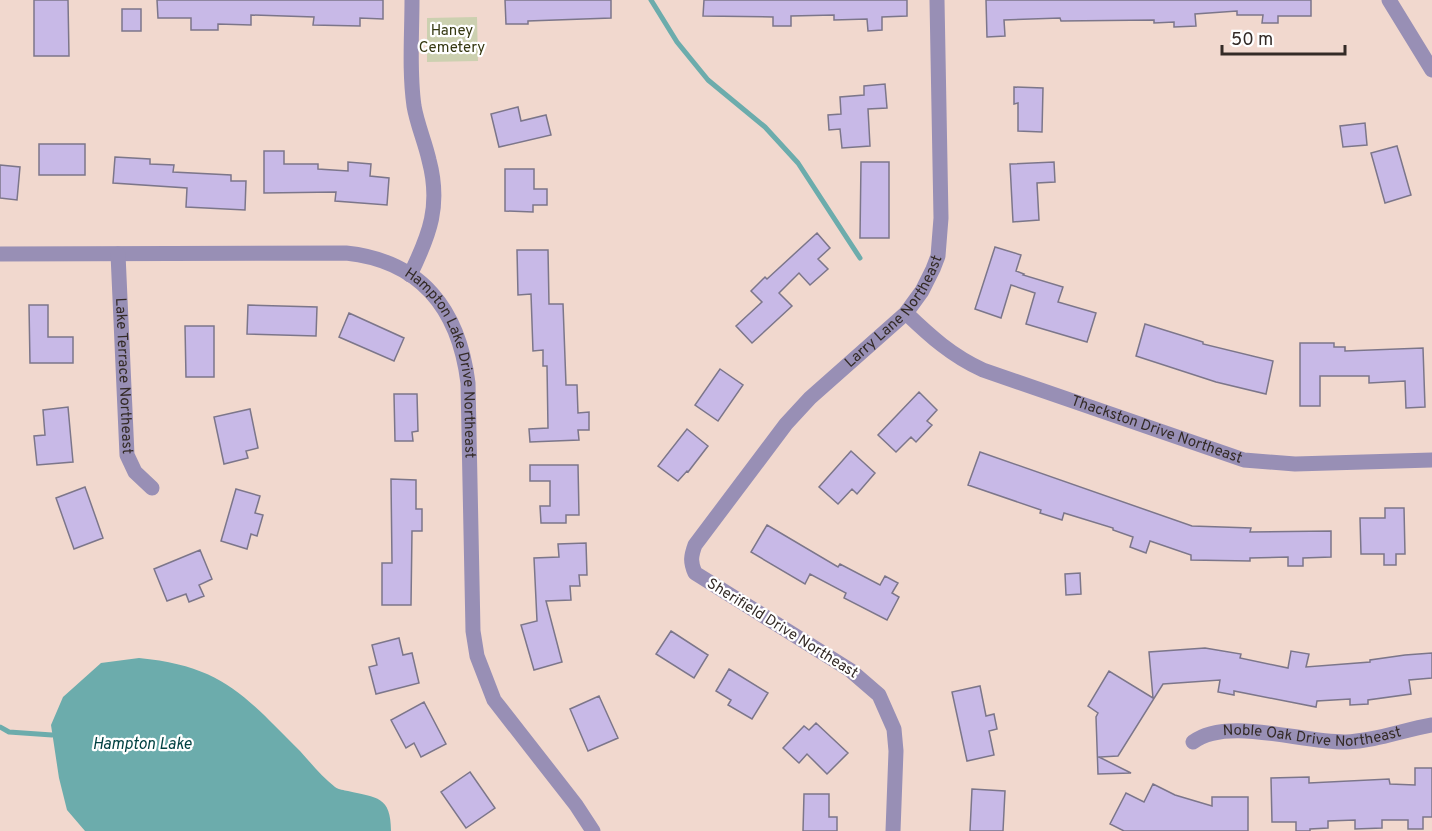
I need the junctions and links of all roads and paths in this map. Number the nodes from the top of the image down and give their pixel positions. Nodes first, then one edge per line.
1 (412, 0) edge
2 (937, 0) edge
3 (1389, 0) edge
4 (1432, 70) edge
5 (118, 254) junction
6 (0, 255) edge
7 (410, 274) junction
8 (906, 313) junction
9 (1432, 460) edge
10 (152, 488) dead end
11 (691, 564) joint
12 (1432, 725) edge
13 (1193, 742) dead end
14 (593, 831) edge
15 (893, 831) edge

1 - 7 street
2 - 8 street, Larry Lane Northeast
3 - 4 street
5 - 6 street, Hampton Lake Drive Northeast
5 - 7 street, Hampton Lake Drive Northeast
5 - 10 street, Lake Terrace Northeast
7 - 14 street, Hampton Lake Drive Northeast
8 - 9 street, Thackston Drive Northeast
8 - 11 street, Larry Lane Northeast
11 - 15 street, Sherifield Drive Northeast
12 - 13 street, Noble Oak Drive Northeast

